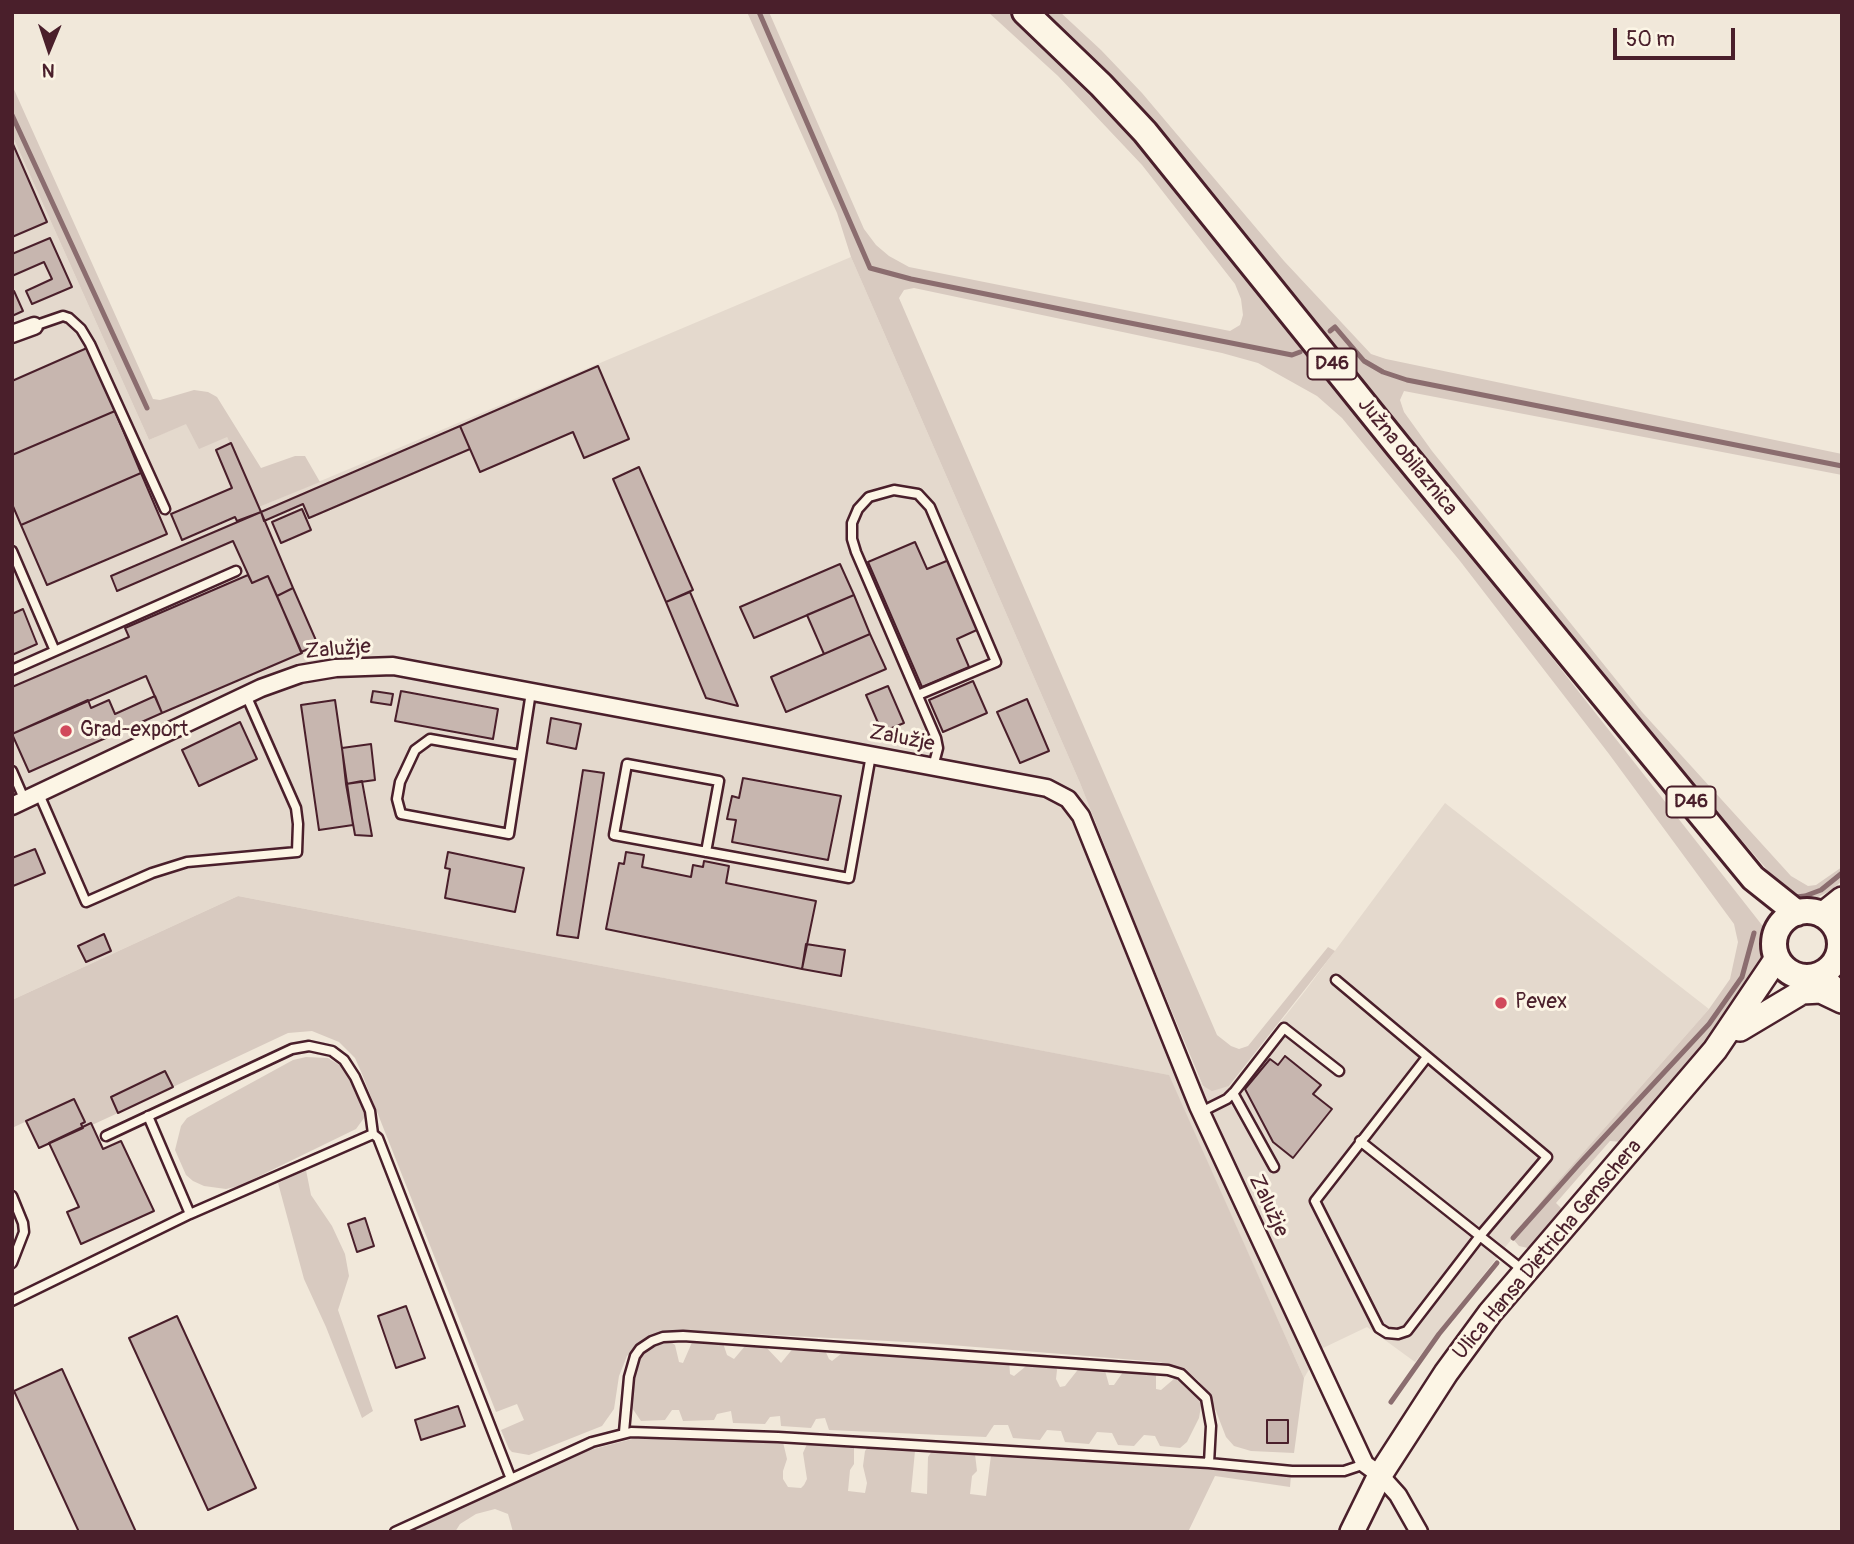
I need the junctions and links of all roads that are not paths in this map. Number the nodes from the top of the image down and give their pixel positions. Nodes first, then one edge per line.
1 (1025, 12) edge
2 (34, 326) joint
3 (12, 334) edge
4 (165, 509) dead end
5 (12, 551) edge
6 (236, 571) dead end
7 (55, 651) junction
8 (12, 670) edge
9 (531, 692) junction
10 (246, 695) junction
11 (918, 695) junction
12 (521, 755) junction
13 (871, 755) junction
14 (933, 766) junction
15 (12, 771) edge
16 (25, 800) edge
17 (706, 852) junction
18 (1842, 899) edge
19 (1822, 915) junction
20 (1787, 920) junction
21 (1841, 934) edge
22 (1777, 958) junction
23 (1824, 972) edge
24 (1336, 980) dead end
25 (1842, 999) edge
26 (1740, 1029) junction
27 (1715, 1050) junction
28 (1427, 1057) junction
29 (1339, 1071) dead end
30 (1233, 1093) junction
31 (1201, 1112) junction
32 (148, 1116) junction
33 (373, 1134) junction
34 (106, 1136) dead end
35 (1360, 1141) junction
36 (1274, 1167) dead end
37 (12, 1196) edge
38 (190, 1214) junction
39 (1480, 1236) junction
40 (12, 1263) edge
41 (1527, 1273) junction
42 (12, 1291) edge
43 (12, 1301) edge
44 (624, 1432) junction
45 (1209, 1463) junction
46 (1373, 1470) junction
47 (511, 1479) junction
48 (395, 1532) edge
49 (1352, 1532) edge
50 (1419, 1532) edge

1 - 20 main road, Južna obilaznica / D46
2 - 3 street
2 - 4 lane
5 - 7 lane
6 - 7 lane
7 - 8 lane
9 - 10 street, Zalužje
9 - 12 lane
9 - 13 street, Zalužje
10 - 16 street, Zalužje
10 - 16 lane
11 - 11 lane
11 - 14 lane
12 - 12 lane
13 - 14 street, Zalužje
13 - 17 lane
14 - 31 street, Zalužje
15 - 16 lane
17 - 17 lane
18 - 19 main road
19 - 20 main road
19 - 21 main road
20 - 22 main road, Južna obilaznica / D46
21 - 23 main road
22 - 23 main road
22 - 27 main road, Ulica Hansa Dietricha Genschera
23 - 25 main road
23 - 26 main road, Ulica Hansa Dietricha Genschera
24 - 28 lane
25 - 26 main road, Ulica Hansa Dietricha Genschera
26 - 27 main road, Ulica Hansa Dietricha Genschera
27 - 41 main road, Ulica Hansa Dietricha Genschera
28 - 35 lane
28 - 39 lane
29 - 30 lane
30 - 31 lane
30 - 36 lane
31 - 46 street, Zalužje
32 - 33 lane
32 - 34 lane
32 - 38 lane
33 - 38 lane
33 - 47 lane
35 - 39 lane
35 - 39 lane
37 - 40 lane
38 - 43 lane
39 - 41 lane
41 - 46 main road, Ulica Hansa Dietricha Genschera
42 - 43 lane
44 - 45 lane
44 - 45 lane
44 - 47 lane
45 - 46 lane
46 - 49 main road, Ulica Hansa Dietricha Genschera
46 - 50 street, Zalužje
47 - 48 lane

